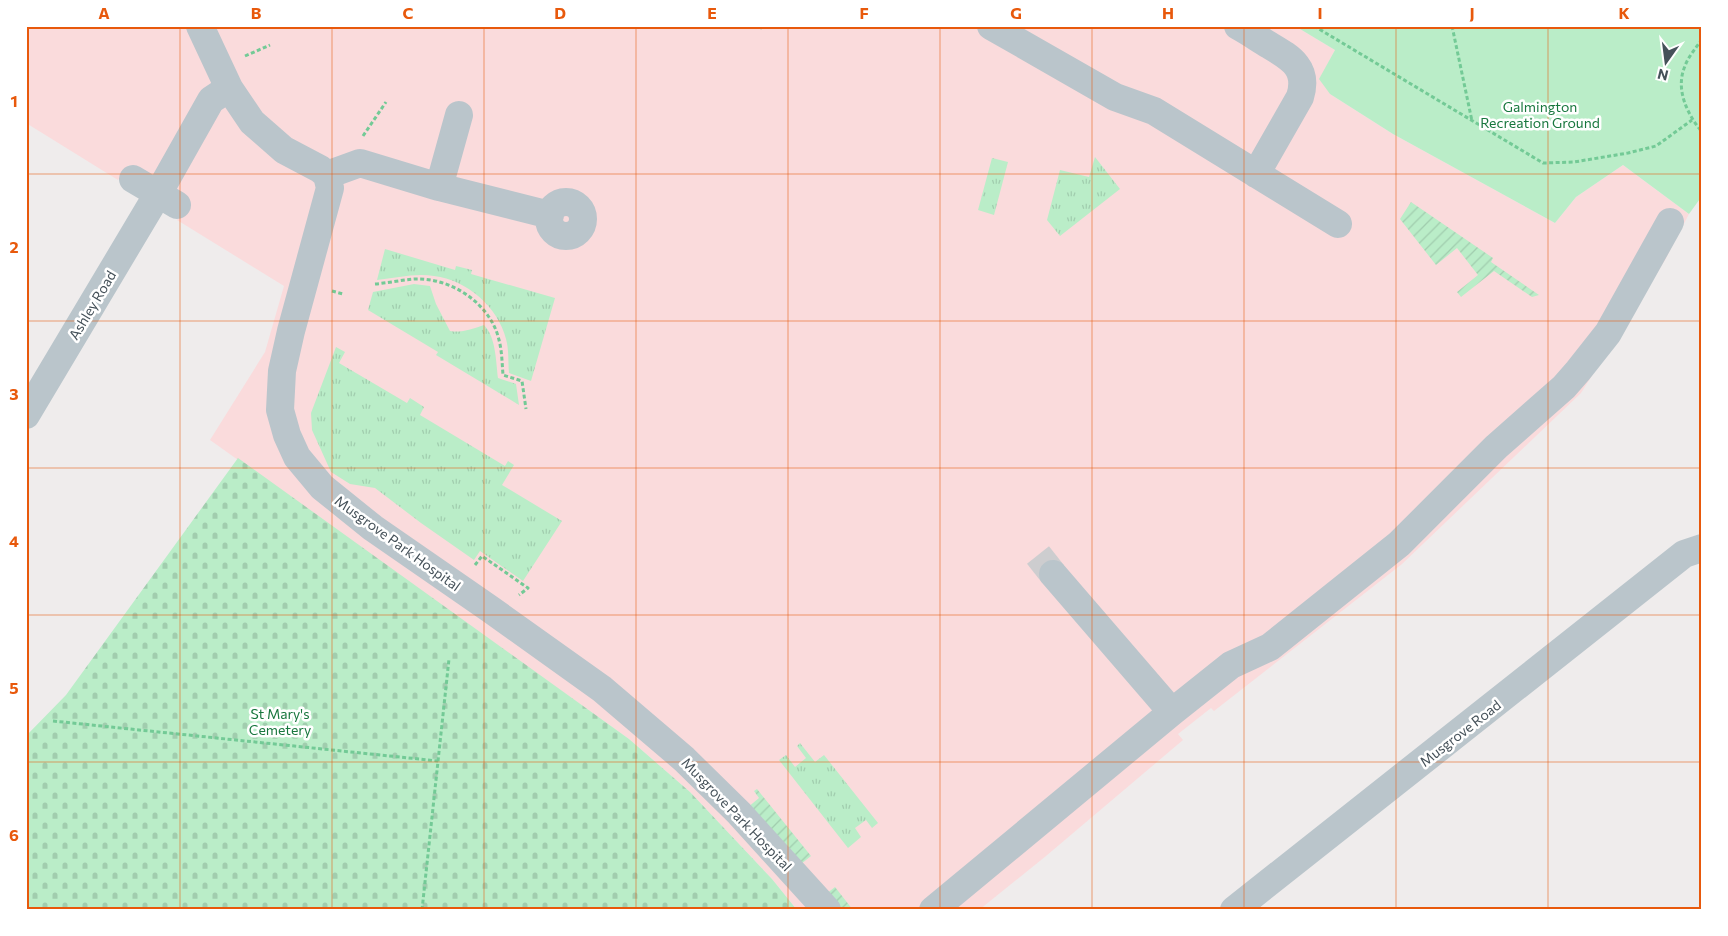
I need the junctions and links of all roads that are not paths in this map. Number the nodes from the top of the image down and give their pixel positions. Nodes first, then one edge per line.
1 (200, 26) edge
2 (991, 26) edge
3 (1238, 26) edge
4 (230, 88) junction
5 (459, 115) dead end
6 (1256, 174) junction
7 (327, 175) junction
8 (133, 179) dead end
9 (439, 187) junction
10 (166, 196) junction
11 (550, 215) dead end
12 (1670, 222) dead end
13 (1338, 224) dead end
14 (26, 415) edge
15 (1702, 531) edge
16 (1693, 551) edge
17 (1053, 574) tunnel mouth
18 (1172, 712) junction
19 (827, 910) edge
20 (933, 910) edge
21 (1234, 910) edge

1 - 4 street
2 - 6 street
3 - 6 street
4 - 7 street
4 - 10 street, Ashley Road
5 - 9 street
6 - 13 street
7 - 9 street
7 - 19 street, Musgrove Park Hospital
8 - 10 street
9 - 11 street
10 - 14 street, Ashley Road
12 - 18 street
15 - 16 street, Musgrove Road
16 - 21 street, Musgrove Road
17 - 18 street
18 - 20 street

